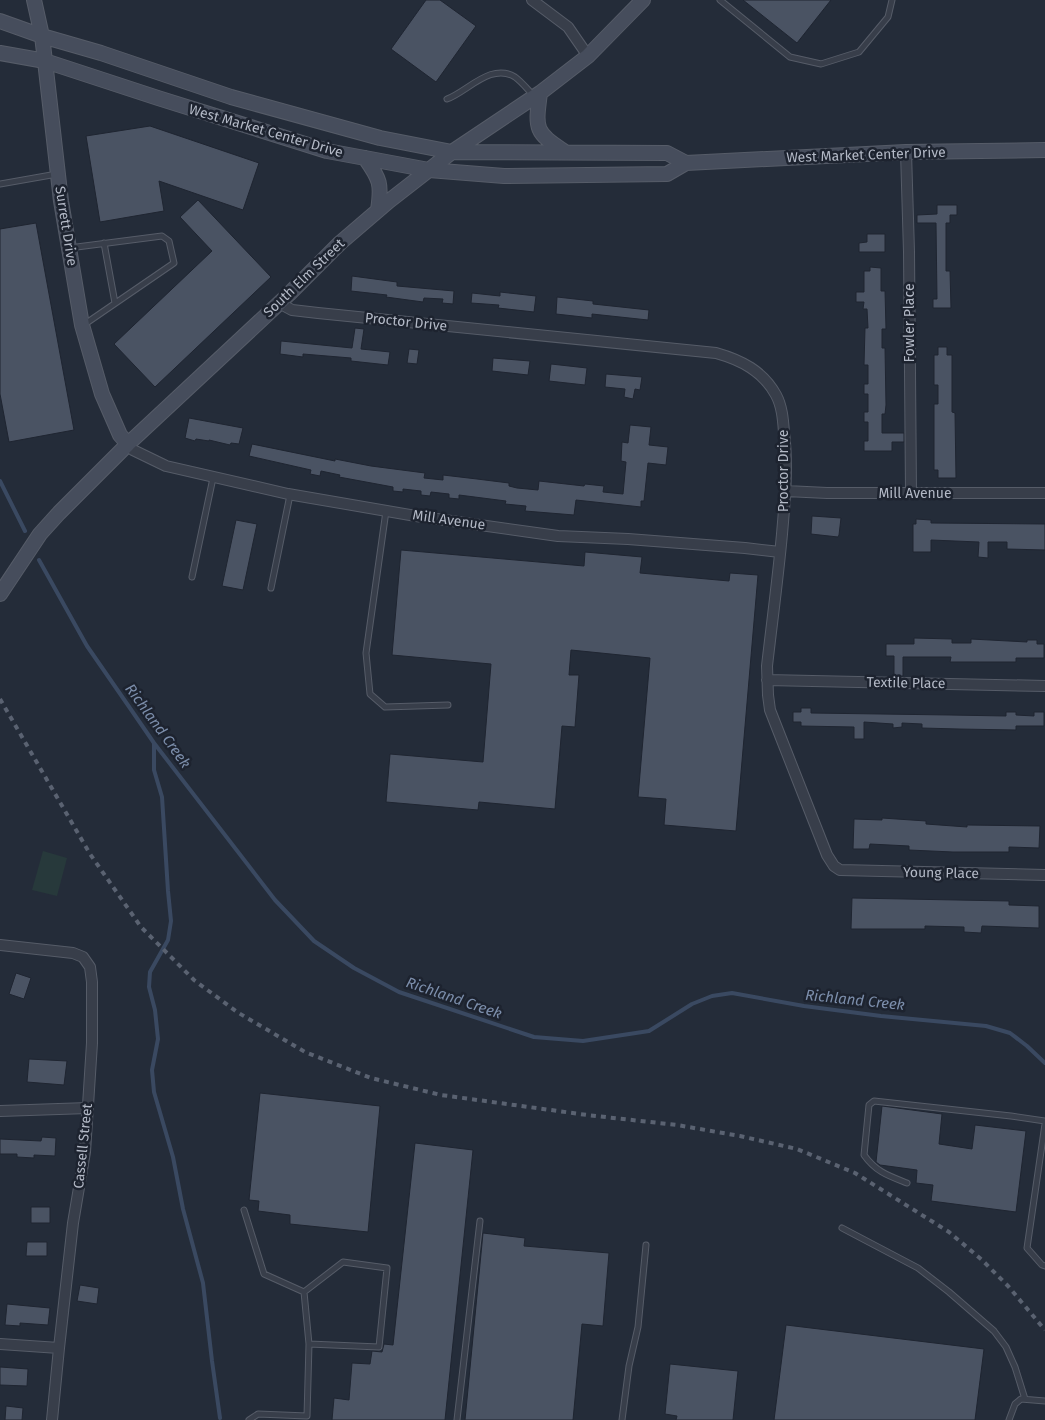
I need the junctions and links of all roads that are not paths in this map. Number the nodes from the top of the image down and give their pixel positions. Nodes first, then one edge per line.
1 (34, 0) edge
2 (532, 0) edge
3 (643, 0) edge
4 (720, 0) edge
5 (892, 0) edge
6 (0, 21) edge
7 (42, 36) junction
8 (0, 53) edge
9 (588, 56) junction
10 (45, 61) junction
11 (537, 95) junction
12 (447, 99) dead end
13 (1045, 150) edge
14 (452, 152) junction
15 (565, 152) junction
16 (906, 152) junction
17 (365, 158) junction
18 (686, 163) junction
19 (430, 170) junction
20 (57, 174) junction
21 (0, 184) edge
22 (378, 210) junction
23 (104, 243) junction
24 (69, 248) junction
25 (115, 303) junction
26 (279, 303) junction
27 (82, 326) junction
28 (128, 444) junction
29 (213, 478) junction
30 (786, 491) junction
31 (911, 493) junction
32 (1045, 493) edge
33 (290, 494) junction
34 (386, 511) junction
35 (780, 552) junction
36 (192, 577) dead end
37 (271, 588) dead end
38 (0, 594) edge
39 (768, 680) junction
40 (1045, 686) edge
41 (448, 705) dead end
42 (838, 869) joint
43 (1045, 876) edge
44 (0, 945) edge
45 (88, 1108) junction
46 (0, 1112) edge
47 (1045, 1123) edge
48 (907, 1184) dead end
49 (244, 1210) dead end
50 (480, 1221) dead end
51 (842, 1228) dead end
52 (646, 1245) dead end
53 (1045, 1266) edge
54 (304, 1292) junction
55 (0, 1344) edge
56 (309, 1344) junction
57 (58, 1348) junction
58 (1025, 1399) junction
59 (1045, 1401) edge
60 (307, 1418) edge
61 (52, 1420) edge
62 (249, 1420) edge
63 (457, 1420) edge
64 (622, 1420) edge
65 (1010, 1420) edge

1 - 7 main road, Surrett Drive
2 - 9 street
3 - 9 main road, South Elm Street
4 - 5 lane
6 - 7 main road, West Market Center Drive
7 - 10 main road, Surrett Drive
7 - 14 main road, West Market Center Drive
8 - 10 main road, West Market Center Drive
9 - 11 main road, South Elm Street
10 - 17 main road, West Market Center Drive
10 - 20 main road, Surrett Drive
11 - 12 lane
11 - 14 main road, South Elm Street
11 - 15 main road
13 - 16 main road, West Market Center Drive
14 - 15 main road, West Market Center Drive
14 - 19 main road, South Elm Street
15 - 18 main road, West Market Center Drive
16 - 18 main road, West Market Center Drive
16 - 31 street, Fowler Place
17 - 19 main road, West Market Center Drive
17 - 22 main road
18 - 19 main road, West Market Center Drive
19 - 22 main road, South Elm Street
20 - 21 lane
20 - 24 main road, Surrett Drive
22 - 26 main road, South Elm Street
23 - 24 lane
23 - 25 lane
23 - 25 lane
24 - 27 main road, Surrett Drive
25 - 27 lane
26 - 28 main road, South Elm Street
26 - 30 street, Proctor Drive
27 - 28 main road, Surrett Drive
28 - 29 street, Mill Avenue
28 - 38 main road, South Elm Street
29 - 33 street, Mill Avenue
29 - 36 lane
30 - 31 street, Mill Avenue
30 - 35 street, Proctor Drive
31 - 32 street, Mill Avenue
33 - 34 street, Mill Avenue
33 - 37 lane
34 - 35 street, Mill Avenue
34 - 41 lane
35 - 39 street, Proctor Drive
39 - 40 street, Textile Place
39 - 42 street, Proctor Drive
42 - 43 street, Young Place
44 - 45 street, Cassell Street
45 - 46 street
45 - 57 street, Cassell Street
47 - 48 lane
47 - 53 lane
49 - 54 lane
50 - 63 lane
51 - 58 lane
52 - 64 lane
54 - 56 lane
54 - 56 lane
55 - 57 street
56 - 60 lane
57 - 61 street, Cassell Street
58 - 59 lane
58 - 65 lane
60 - 62 lane

